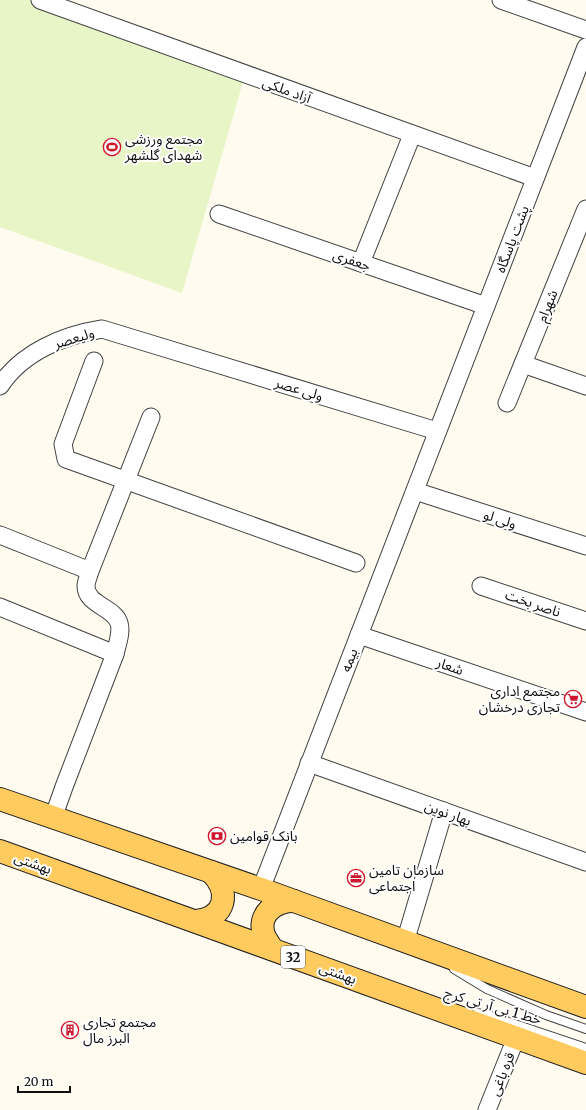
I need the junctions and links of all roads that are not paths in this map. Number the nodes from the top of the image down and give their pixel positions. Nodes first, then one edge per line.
1 (40, 0) edge
2 (501, 0) edge
3 (586, 30) edge
4 (586, 47) edge
5 (412, 135) junction
6 (535, 178) junction
7 (586, 210) edge
8 (219, 214) dead end
9 (361, 263) junction
10 (486, 306) junction
11 (161, 346) joint
12 (94, 361) dead end
13 (523, 364) junction
14 (0, 386) edge
15 (586, 386) edge
16 (507, 403) dead end
17 (151, 417) dead end
18 (437, 431) junction
19 (126, 480) junction
20 (414, 491) junction
21 (0, 535) edge
22 (586, 546) edge
23 (356, 563) dead end
24 (90, 571) junction
25 (481, 586) dead end
26 (0, 607) edge
27 (586, 621) edge
28 (359, 635) junction
29 (115, 654) junction
30 (586, 712) edge
31 (309, 763) junction
32 (0, 799) edge
33 (0, 802) edge
34 (23, 807) junction
35 (444, 811) junction
36 (53, 818) junction
37 (0, 851) edge
38 (586, 862) edge
39 (211, 872) junction
40 (261, 889) junction
41 (294, 901) junction
42 (196, 921) junction
43 (412, 944) junction
44 (272, 949) junction
45 (392, 993) junction
46 (586, 1007) edge
47 (586, 1029) edge
48 (516, 1038) junction
49 (586, 1048) edge
50 (586, 1063) edge
51 (487, 1110) edge

1 - 5 street, آزاد ملکی
2 - 3 street
4 - 6 street, پشت پاسگاه
5 - 6 street, آزاد ملکی
5 - 9 street
6 - 10 street, پشت پاسگاه
7 - 13 street, شهرام
8 - 9 street, جعفری
9 - 10 street, جعفری
10 - 18 street, پشت پاسگاه
11 - 14 street, ولیعصر
11 - 18 street, ولی عصر
12 - 19 street
13 - 15 street
13 - 16 street, شهرام
17 - 19 street
18 - 20 street, بیمه
19 - 23 street
19 - 24 street
20 - 22 street, ولی لو
20 - 28 street, بیمه
21 - 24 street
24 - 29 street
25 - 27 street, ناصر بخت
26 - 29 street
28 - 30 street, شعار
28 - 31 street, بیمه
29 - 36 street
31 - 35 street, بهار نوین
31 - 40 street, بیمه
32 - 34 main road
33 - 34 lane
34 - 36 main road
35 - 38 street, بهار نوین
35 - 43 street
36 - 39 main road
37 - 42 main road, بهشتی / 32
39 - 40 main road
39 - 42 main road
40 - 41 main road
41 - 43 main road
41 - 44 main road
42 - 44 main road, بهشتی / 32
43 - 46 main road
43 - 47 lane, خط 1 بی آر تی کرج
44 - 45 main road, بهشتی / 32
45 - 48 main road, بهشتی / 32
45 - 49 lane, خط 1 بی آر تی کرج
48 - 50 main road, بهشتی / 32
48 - 51 street, قره باغی

